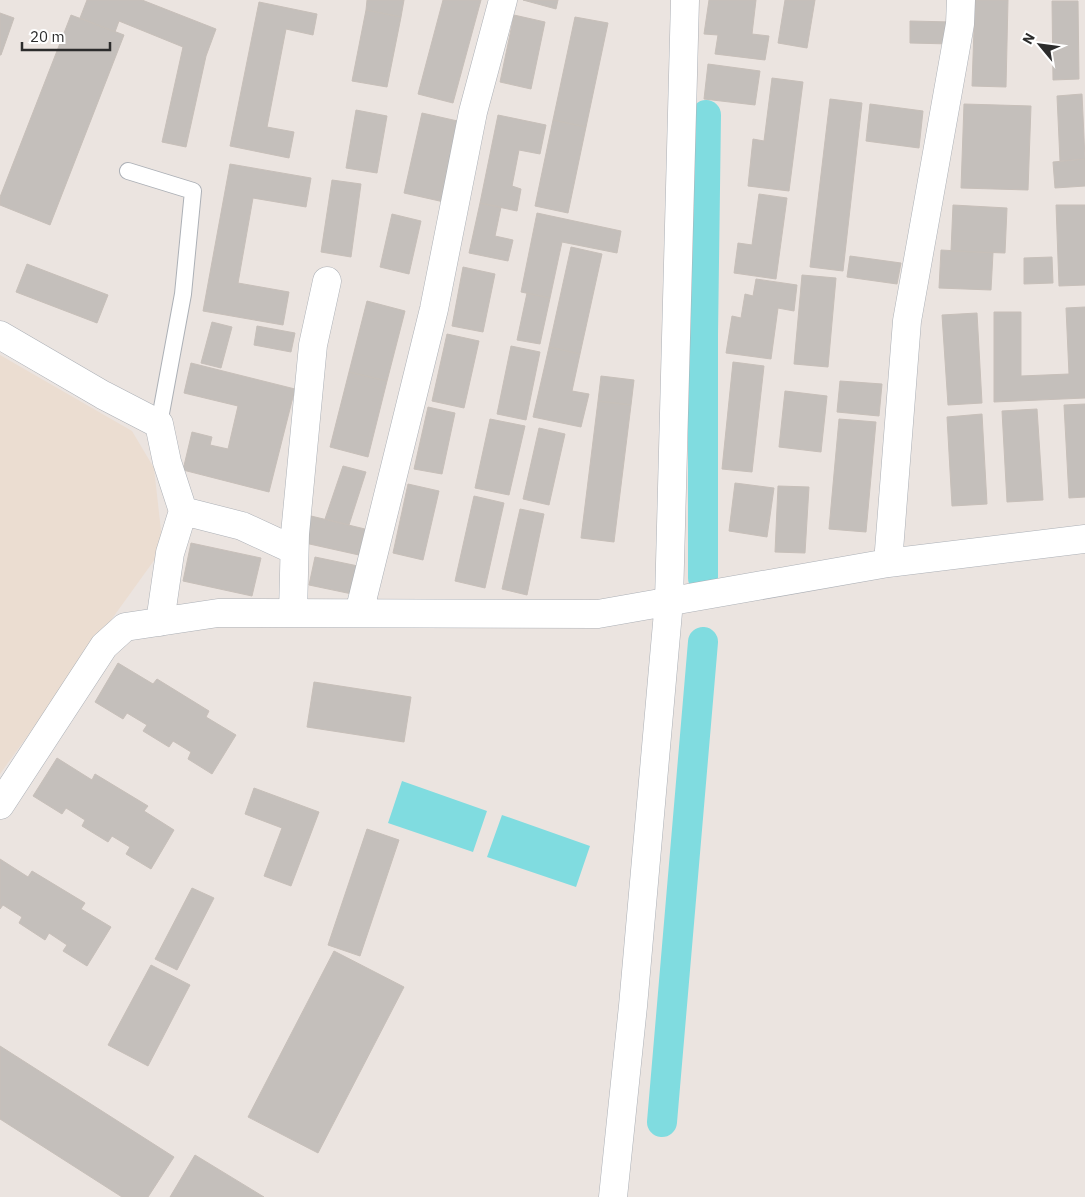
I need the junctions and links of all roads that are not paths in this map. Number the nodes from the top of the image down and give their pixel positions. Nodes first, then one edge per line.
1 (503, 0) edge
2 (685, 0) edge
3 (961, 0) edge
4 (128, 171) dead end
5 (327, 280) dead end
6 (0, 335) edge
7 (160, 424) junction
8 (183, 511) junction
9 (1085, 539) edge
10 (294, 550) junction
11 (888, 563) junction
12 (669, 601) junction
13 (293, 613) junction
14 (359, 613) junction
15 (160, 622) junction
16 (0, 805) edge
17 (613, 1197) edge

1 - 14 street
2 - 12 street
3 - 11 street
4 - 7 lane
5 - 10 street
6 - 7 street
7 - 8 street
8 - 10 street
8 - 15 street
9 - 11 street
10 - 13 street
11 - 12 street
12 - 14 street
12 - 17 street
13 - 14 street
13 - 15 street
15 - 16 street

